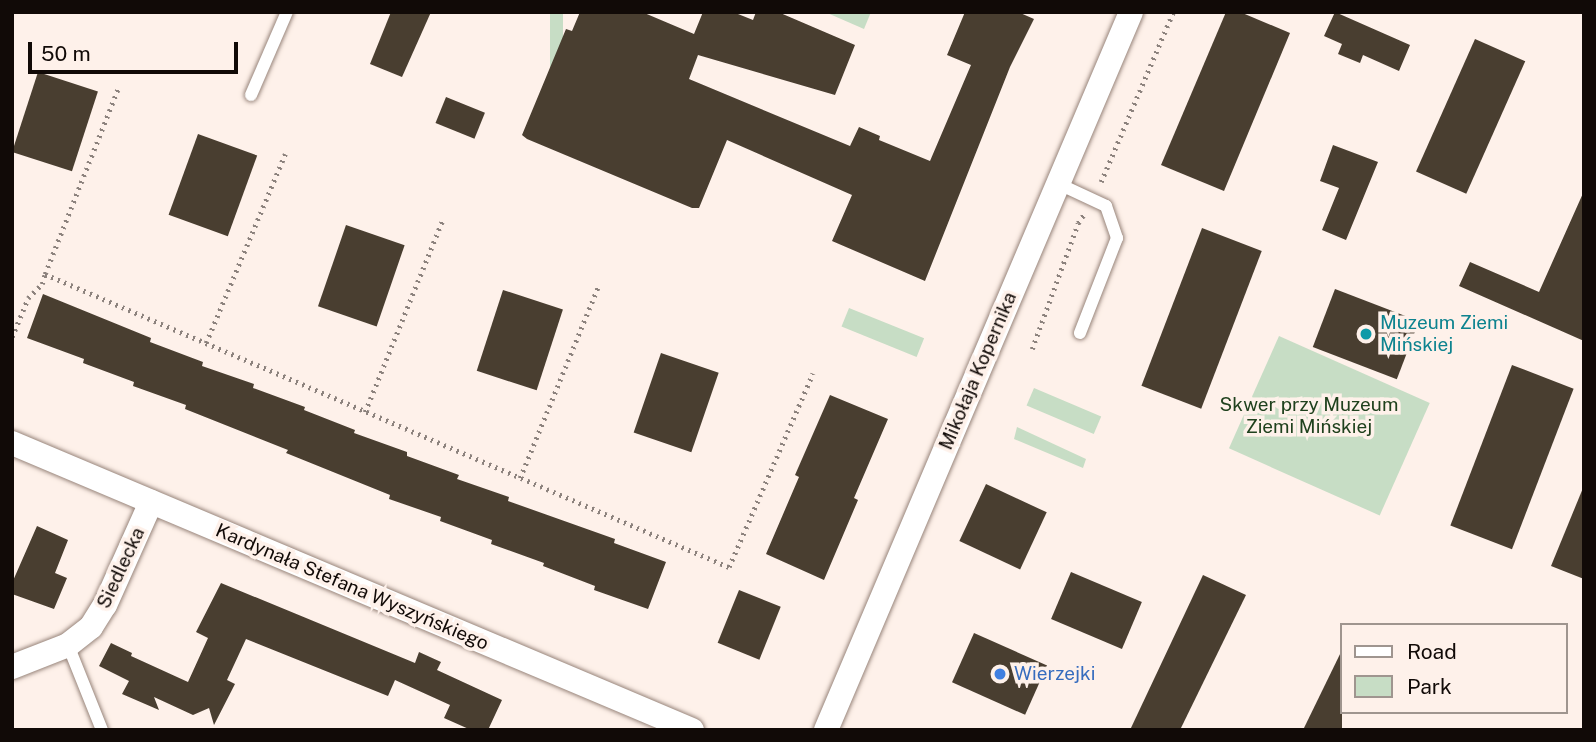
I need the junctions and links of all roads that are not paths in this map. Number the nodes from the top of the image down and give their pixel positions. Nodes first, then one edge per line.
1 (287, 12) edge
2 (1131, 12) edge
3 (251, 95) dead end
4 (1059, 184) junction
5 (1080, 333) dead end
6 (12, 443) edge
7 (151, 502) junction
8 (68, 645) junction
9 (12, 667) edge
10 (102, 730) edge
11 (692, 730) edge
12 (826, 730) edge

1 - 3 lane
2 - 4 street, Mikołaja Kopernika
4 - 5 lane
4 - 12 street, Mikołaja Kopernika
6 - 7 street, Kardynała Stefana Wyszyńskiego
7 - 8 street, Siedlecka
7 - 11 street, Kardynała Stefana Wyszyńskiego
8 - 9 street, Siedlecka
8 - 10 lane

